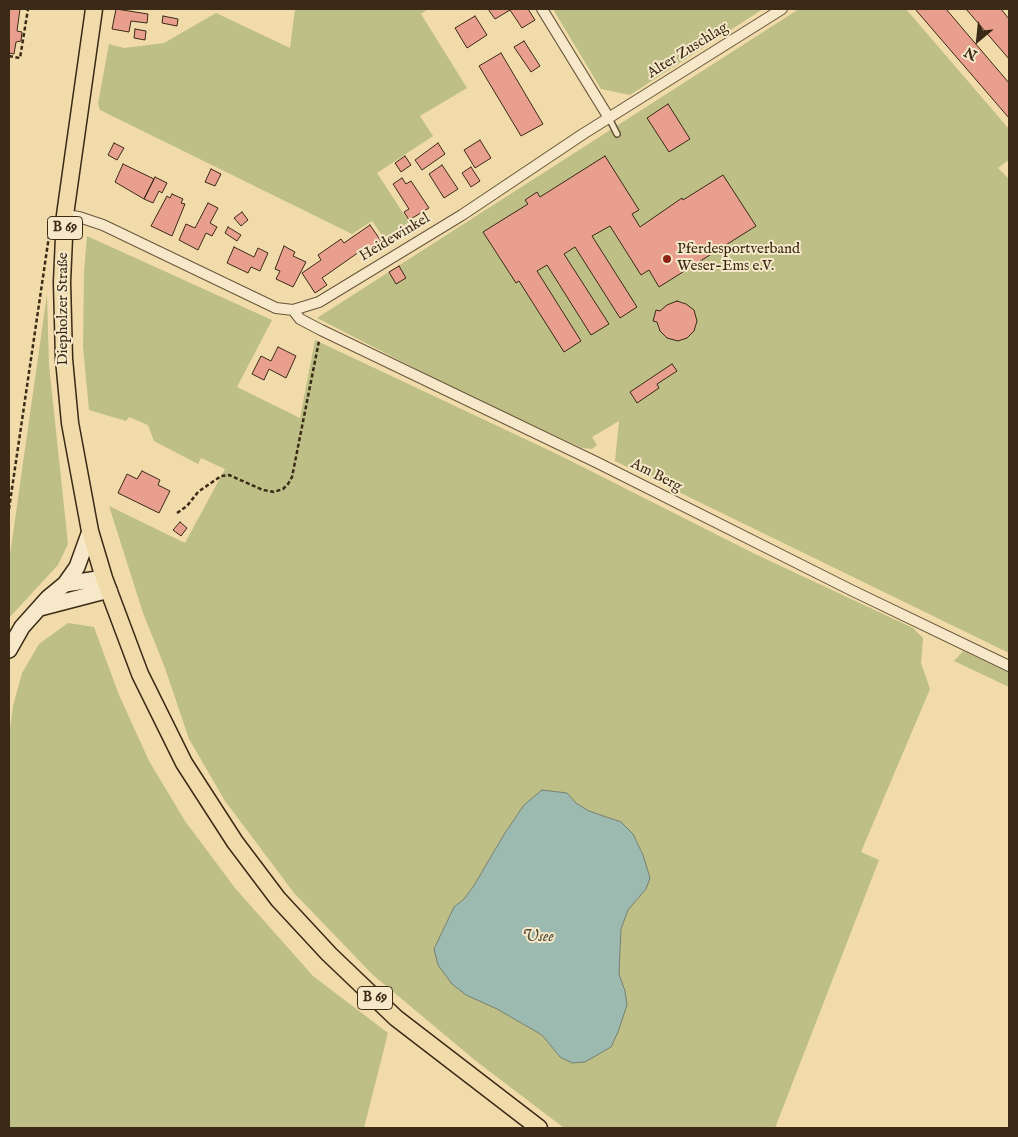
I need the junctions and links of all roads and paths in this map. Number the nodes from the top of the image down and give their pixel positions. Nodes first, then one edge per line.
1 (28, 9) edge
2 (94, 9) edge
3 (542, 9) edge
4 (782, 9) edge
5 (9, 56) edge
6 (609, 118) junction
7 (617, 134) dead end
8 (65, 215) junction
9 (49, 232) dead end
10 (293, 310) junction
11 (322, 330) junction
12 (9, 509) edge
13 (177, 512) dead end
14 (90, 531) junction
15 (65, 584) junction
16 (107, 584) junction
17 (40, 608) junction
18 (9, 650) edge
19 (1009, 666) edge
20 (539, 1128) edge

1 - 5 path
2 - 8 main road, Diepholzer Straße / B 69
3 - 6 street
4 - 6 street, Alter Zuschlag
6 - 7 lane
6 - 10 street, Heidewinkel
8 - 10 street, Heidewinkel
8 - 14 main road, Diepholzer Straße / B 69
9 - 12 path
10 - 11 street, Am Berg
11 - 13 path
11 - 19 street, Am Berg
14 - 15 main road
14 - 16 main road, Diepholzer Straße / B 69
15 - 16 main road
15 - 17 main road
16 - 17 main road
16 - 20 main road, B 69
17 - 18 main road

